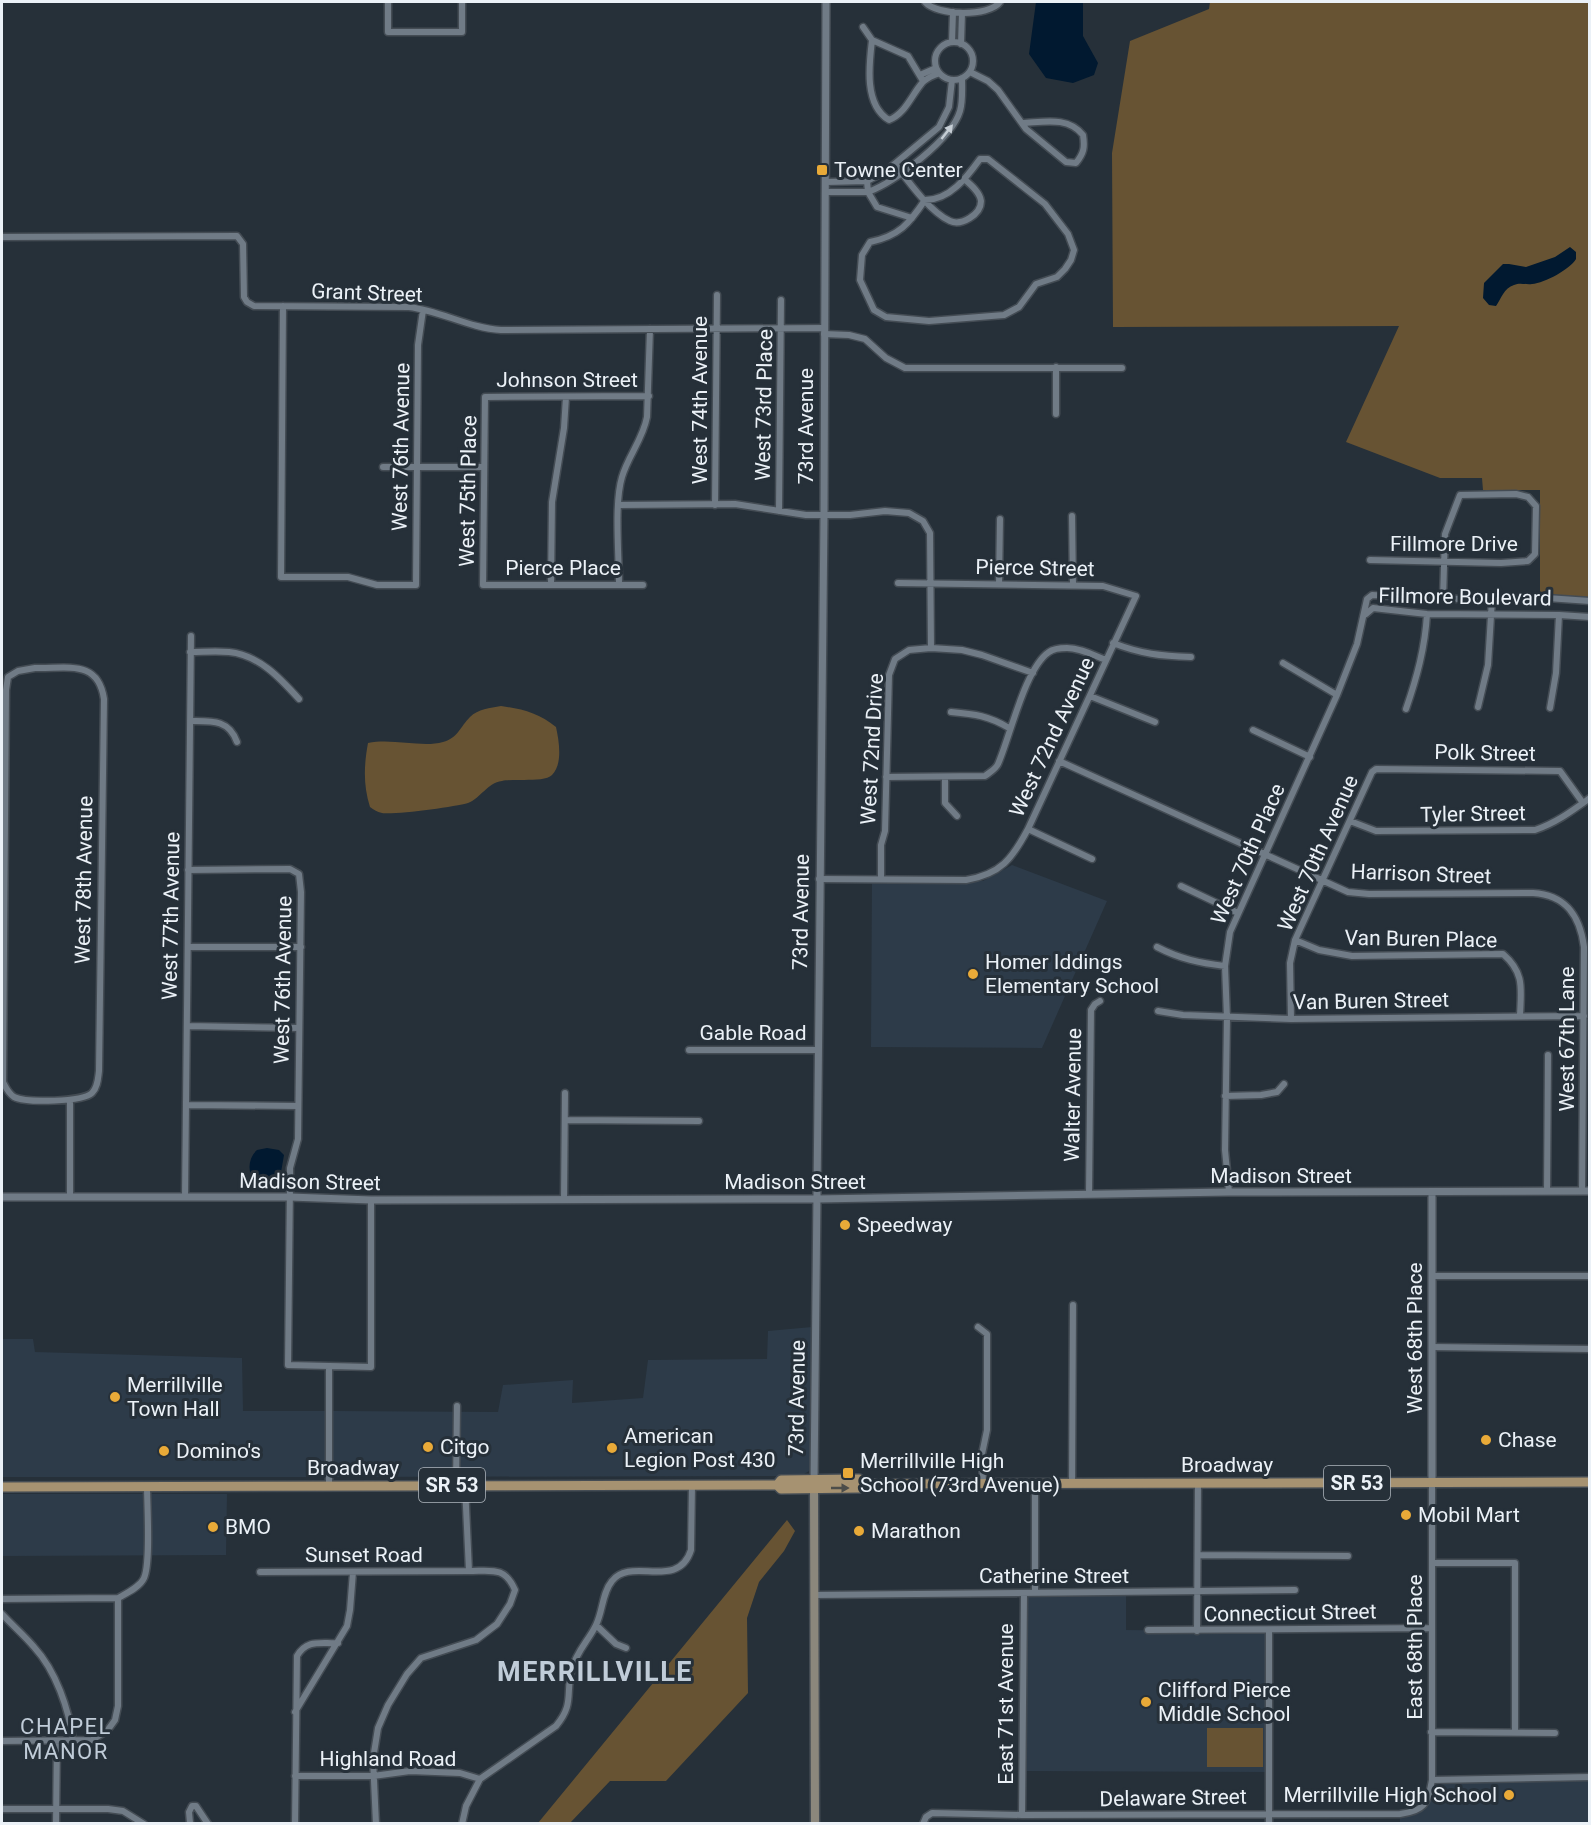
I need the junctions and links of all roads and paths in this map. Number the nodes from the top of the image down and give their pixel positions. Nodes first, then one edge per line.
1 (388, 2) edge
2 (462, 2) edge
3 (826, 2) edge
4 (925, 2) edge
5 (1000, 2) edge
6 (953, 12) junction
7 (962, 13) junction
8 (863, 27) dead end
9 (872, 40) junction
10 (952, 42) junction
11 (961, 44) junction
12 (937, 70) junction
13 (970, 72) junction
14 (922, 78) junction
15 (962, 78) junction
16 (952, 80) junction
17 (1022, 123) junction
18 (895, 164) junction
19 (902, 173) junction
20 (964, 179) junction
21 (867, 181) junction
22 (826, 182) junction
23 (826, 192) junction
24 (868, 192) junction
25 (925, 200) junction
26 (912, 218) junction
27 (2, 237) edge
28 (717, 295) dead end
29 (781, 300) dead end
30 (283, 306) junction
31 (423, 309) junction
32 (717, 328) junction
33 (781, 328) junction
34 (650, 329) junction
35 (824, 331) junction
36 (1056, 367) junction
37 (1122, 368) dead end
38 (649, 396) junction
39 (485, 397) joint
40 (566, 397) junction
41 (1056, 414) dead end
42 (383, 467) dead end
43 (417, 467) junction
44 (484, 467) junction
45 (619, 505) junction
46 (715, 505) junction
47 (780, 511) junction
48 (824, 515) junction
49 (1072, 516) dead end
50 (1000, 519) dead end
51 (1370, 560) dead end
52 (1443, 562) junction
53 (898, 583) dead end
54 (551, 584) junction
55 (619, 584) junction
56 (931, 584) junction
57 (999, 584) junction
58 (483, 585) joint
59 (643, 585) dead end
60 (1073, 585) junction
61 (1136, 596) joint
62 (1443, 599) junction
63 (1492, 599) junction
64 (1590, 602) edge
65 (1427, 614) junction
66 (1492, 614) junction
67 (1365, 615) junction
68 (1559, 615) junction
69 (1590, 617) edge
70 (191, 636) dead end
71 (1113, 643) junction
72 (931, 648) junction
73 (190, 652) junction
74 (1191, 657) dead end
75 (1106, 660) junction
76 (1283, 663) dead end
77 (1033, 673) junction
78 (1337, 695) junction
79 (1090, 696) junction
80 (299, 699) dead end
81 (1478, 707) dead end
82 (1550, 708) dead end
83 (1406, 709) dead end
84 (951, 712) dead end
85 (190, 721) junction
86 (1155, 722) dead end
87 (1009, 728) junction
88 (1253, 730) dead end
89 (237, 742) dead end
90 (1310, 757) junction
91 (1059, 761) junction
92 (1372, 772) joint
93 (886, 777) junction
94 (945, 778) junction
95 (1590, 798) edge
96 (1583, 803) junction
97 (957, 816) dead end
98 (1350, 820) junction
99 (1028, 829) junction
100 (1265, 855) junction
101 (1092, 859) dead end
102 (188, 870) junction
103 (880, 878) junction
104 (819, 879) junction
105 (1323, 882) junction
106 (1181, 886) dead end
107 (1556, 897) joint
108 (1238, 913) junction
109 (1295, 940) junction
110 (188, 947) junction
111 (301, 947) junction
112 (1157, 947) dead end
113 (1587, 947) edge
114 (1225, 966) junction
115 (1100, 1000) dead end
116 (1158, 1011) dead end
117 (1520, 1016) junction
118 (1584, 1016) junction
119 (1227, 1018) junction
120 (1291, 1019) junction
121 (187, 1026) junction
122 (299, 1028) junction
123 (689, 1050) dead end
124 (818, 1050) junction
125 (1548, 1055) dead end
126 (1587, 1055) edge
127 (1284, 1084) dead end
128 (565, 1093) dead end
129 (1225, 1096) junction
130 (70, 1100) junction
131 (186, 1106) junction
132 (298, 1106) junction
133 (565, 1120) junction
134 (699, 1121) dead end
135 (1547, 1191) junction
136 (1586, 1191) edge
137 (1229, 1192) junction
138 (1432, 1193) junction
139 (1089, 1194) junction
140 (2, 1197) edge
141 (69, 1197) junction
142 (185, 1197) junction
143 (290, 1197) junction
144 (564, 1199) junction
145 (817, 1199) junction
146 (371, 1200) junction
147 (1432, 1276) junction
148 (1590, 1276) edge
149 (1073, 1305) dead end
150 (978, 1328) dead end
151 (1432, 1347) junction
152 (1590, 1349) edge
153 (330, 1366) junction
154 (457, 1406) dead end
155 (1590, 1482) edge
156 (1198, 1483) junction
157 (1432, 1483) junction
158 (814, 1484) junction
159 (983, 1484) junction
160 (1035, 1484) junction
161 (1072, 1484) junction
162 (461, 1485) junction
163 (692, 1485) junction
164 (147, 1486) junction
165 (330, 1486) junction
166 (2, 1487) edge
167 (1198, 1555) junction
168 (1348, 1556) dead end
169 (1432, 1563) junction
170 (469, 1571) junction
171 (260, 1572) dead end
172 (353, 1572) junction
173 (1295, 1590) dead end
174 (1197, 1592) junction
175 (1024, 1593) junction
176 (1035, 1593) junction
177 (814, 1595) junction
178 (118, 1598) junction
179 (2, 1599) edge
180 (2, 1614) edge
181 (596, 1625) junction
182 (1432, 1628) junction
183 (1148, 1630) dead end
184 (1269, 1630) junction
185 (1197, 1631) junction
186 (338, 1643) junction
187 (626, 1648) dead end
188 (295, 1713) junction
189 (1431, 1732) junction
190 (1515, 1732) junction
191 (1555, 1733) dead end
192 (2, 1741) edge
193 (57, 1741) junction
194 (73, 1741) junction
195 (295, 1776) junction
196 (373, 1776) junction
197 (1590, 1777) edge
198 (480, 1779) junction
199 (1432, 1780) junction
200 (2, 1809) edge
201 (57, 1809) junction
202 (1421, 1809) joint
203 (1269, 1814) junction
204 (1350, 1814) junction
205 (1022, 1815) junction
206 (1083, 1815) junction
207 (924, 1820) edge
208 (56, 1824) edge
209 (144, 1824) edge
210 (190, 1824) edge
211 (208, 1824) edge
212 (295, 1824) edge
213 (376, 1824) edge
214 (462, 1824) edge
215 (815, 1824) edge
216 (1084, 1824) edge
217 (1269, 1824) edge
218 (1350, 1824) edge

1 - 2 street
3 - 22 street, 73rd Avenue
4 - 6 street
5 - 7 street
6 - 7 street
6 - 10 street
7 - 11 street
8 - 9 street
9 - 14 street
9 - 14 street
10 - 11 street
10 - 12 street
11 - 13 street
12 - 14 street
12 - 16 street
13 - 15 street
13 - 17 street
15 - 16 street
19 -> 15 street
16 - 18 street
17 - 17 street
18 - 19 street
18 - 21 street
19 - 24 street
19 - 25 street
20 - 25 street
20 - 25 street
20 - 26 street
21 - 22 street
21 - 24 street
22 - 23 street, 73rd Avenue
23 - 24 street
23 - 35 street, 73rd Avenue
24 - 26 street
25 - 26 street
27 - 30 street, Grant Street
28 - 32 street, West 74th Avenue
29 - 33 street, West 73rd Place
30 - 31 street, Grant Street
30 - 43 street, West 76th Avenue
31 - 34 street, Grant Street
31 - 43 street, West 76th Avenue
32 - 33 street, Grant Street
32 - 34 street, Grant Street
32 - 46 street, West 74th Avenue
33 - 35 street, Grant Street
33 - 47 street, West 73rd Place
34 - 38 street
35 - 36 street, Grant Street
35 - 48 street, 73rd Avenue
36 - 37 street, Grant Street
36 - 41 street
38 - 40 street, Johnson Street
38 - 45 street
39 - 40 street, Johnson Street
39 - 44 street, West 75th Place
40 - 54 street
42 - 43 street
43 - 44 street
44 - 58 street, West 75th Place
45 - 46 street
45 - 55 street
46 - 47 street
47 - 48 street
48 - 56 street
48 - 104 street, 73rd Avenue
49 - 60 street
50 - 57 street
51 - 52 street, Fillmore Drive
52 - 52 street, Fillmore Drive
52 - 62 street
53 - 56 street, Pierce Street
54 - 55 street, Pierce Place
54 - 58 street, Pierce Place
55 - 59 street, Pierce Place
56 - 57 street, Pierce Street
56 - 72 street
57 - 60 street, Pierce Street
60 - 61 street, Pierce Street
61 - 71 street, West 72nd Avenue
62 - 63 street, Fillmore Boulevard
62 - 67 street, Fillmore Boulevard
63 - 64 street, Fillmore Boulevard
63 - 66 street
65 - 66 street, Fillmore Boulevard
65 - 67 street, Fillmore Boulevard
65 - 83 street
66 - 68 street, Fillmore Boulevard
66 - 81 street
67 - 78 street, West 70th Place
68 - 69 street, Fillmore Boulevard
68 - 82 street
70 - 73 street, West 77th Avenue
71 - 74 street
71 - 75 street, West 72nd Avenue
72 - 77 street
72 - 93 street, West 72nd Drive
73 - 80 street
73 - 85 street, West 77th Avenue
75 - 77 street
75 - 79 street, West 72nd Avenue
76 - 78 street
77 - 87 street
78 - 90 street, West 70th Place
79 - 86 street
79 - 91 street, West 72nd Avenue
84 - 87 street
85 - 89 street
85 - 102 street, West 77th Avenue
87 - 94 street
88 - 90 street
90 - 100 street, West 70th Place
91 - 99 street, West 72nd Avenue
91 - 100 street, Harrison Street
92 - 96 street, Polk Street
92 - 98 street, West 70th Avenue
93 - 94 street
93 - 103 street, West 72nd Drive
94 - 97 street
95 - 96 street, Tyler Street
96 - 98 street, Tyler Street
98 - 105 street, West 70th Avenue
99 - 101 street
99 - 103 street, West 72nd Avenue
100 - 105 street, Harrison Street
100 - 108 street, West 70th Place
102 - 110 street, West 77th Avenue
102 - 111 street, West 76th Avenue
103 - 104 street
104 - 124 street, 73rd Avenue
105 - 107 street, Harrison Street
105 - 109 street, West 70th Avenue
106 - 108 street
107 - 113 street, West 67th Lane
108 - 114 street, West 70th Place
109 - 117 street, Van Buren Place
109 - 120 street, West 70th Avenue
110 - 111 street
110 - 121 street, West 77th Avenue
111 - 122 street, West 76th Avenue
112 - 114 street
113 - 118 street, West 67th Lane
114 - 119 street, West 70th Place
115 - 139 street, Walter Avenue
116 - 119 street, Van Buren Street
117 - 118 street, Van Buren Street
117 - 120 street, Van Buren Street
118 - 126 street, West 67th Lane
119 - 120 street, Van Buren Street
119 - 129 street, West 70th Place
121 - 122 street
121 - 131 street, West 77th Avenue
122 - 132 street, West 76th Avenue
123 - 124 street, Gable Road
124 - 145 street, 73rd Avenue
125 - 135 street
126 - 136 street, West 67th Lane
127 - 129 street
128 - 133 street
129 - 137 street, West 70th Place
130 - 130 street, West 78th Avenue
130 - 141 street
131 - 132 street
131 - 142 street, West 77th Avenue
132 - 143 street, West 76th Avenue
133 - 134 street
133 - 144 street
135 - 136 street, Madison Street
135 - 138 street, Madison Street
137 - 138 street, Madison Street
137 - 139 street, Madison Street
138 - 147 street, West 68th Place
139 - 145 street, Madison Street
140 - 141 street, Madison Street
141 - 142 street, Madison Street
142 - 143 street, Madison Street
143 - 146 street, Madison Street
143 - 153 street, West 76th Avenue
144 - 145 street, Madison Street
144 - 146 street, Madison Street
145 - 158 street, 73rd Avenue
146 - 153 street
147 - 148 street
147 - 151 street, West 68th Place
149 - 161 street
150 - 159 street
151 - 152 street
151 - 157 street, West 68th Place
153 - 165 street
154 - 162 street
155 - 157 main road, Broadway / SR 53
156 - 157 main road, Broadway / SR 53
156 - 161 main road, Broadway / SR 53
156 - 167 street
157 - 169 street, East 68th Place
158 - 159 main road, Broadway / SR 53
158 - 163 main road, Broadway / SR 53
158 - 177 main road, 73rd Avenue
159 - 160 main road, Broadway / SR 53
160 - 161 main road, Broadway / SR 53
160 - 176 street
162 - 163 main road, Broadway / SR 53
162 - 165 main road, Broadway / SR 53
162 - 170 street
163 - 181 street
164 - 165 main road, Broadway / SR 53
164 - 166 main road, Broadway / SR 53
164 - 178 street
167 - 168 street
167 - 174 street
169 - 182 street, East 68th Place
169 - 190 street
170 - 172 street, Sunset Road
170 - 196 street, Sunset Road
171 - 172 street, Sunset Road
172 - 186 street
173 - 174 street, Catherine Street
174 - 176 street, Catherine Street
174 - 185 street
175 - 176 street, Catherine Street
175 - 177 street, Catherine Street
175 - 205 street, East 71st Avenue
177 - 215 main road, 73rd Avenue
178 - 179 street
178 - 194 street
180 - 194 street
181 - 187 street
181 - 198 street
182 - 184 street, Connecticut Street
182 - 189 street, East 68th Place
183 - 185 street, Connecticut Street
184 - 185 street, Connecticut Street
184 - 203 street
186 - 188 street
186 - 188 street
188 - 195 street
189 - 190 street
189 - 199 street, East 68th Place
190 - 191 street
192 - 193 street
193 - 194 street
193 - 201 street
195 - 196 street, Highland Road
195 - 212 street
196 - 198 street, Highland Road
196 - 213 street
197 - 199 street
198 - 214 street
199 - 202 street, East 68th Place
200 - 201 street
201 - 208 street
201 - 209 street
202 - 204 street, Delaware Street
203 - 204 street, Delaware Street
203 - 206 street, Delaware Street
203 - 217 street
204 - 218 street
205 - 206 street, Delaware Street
205 - 207 street, Delaware Street
206 - 216 street
210 - 211 street

